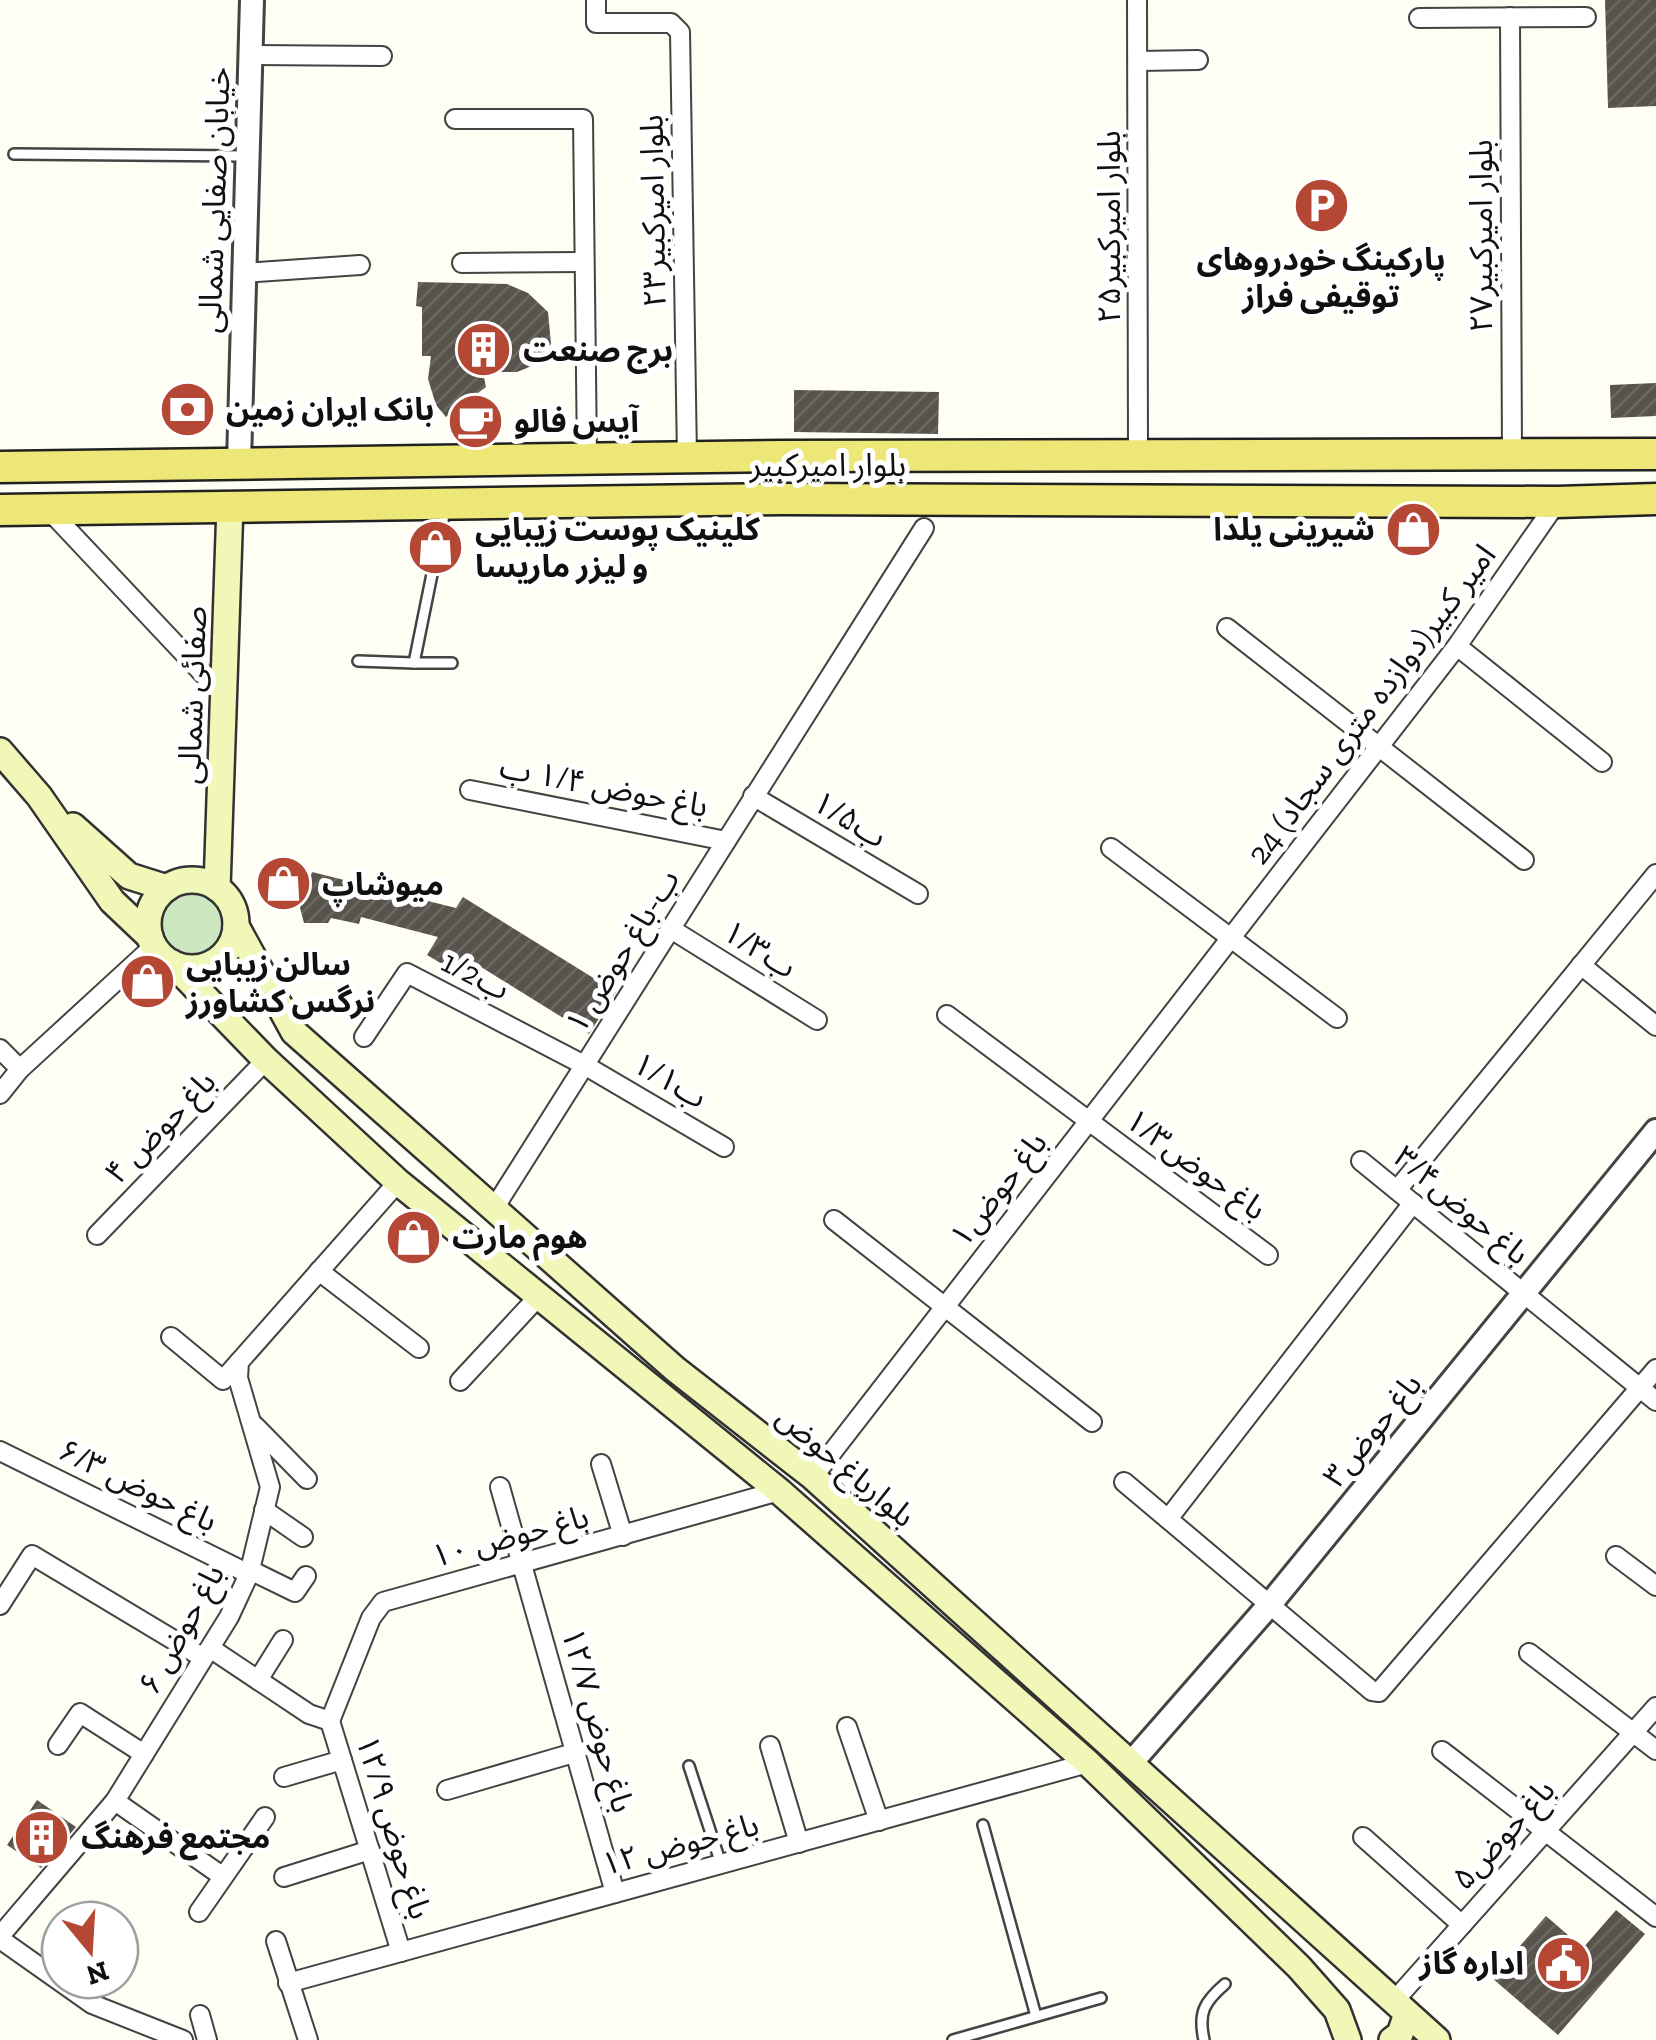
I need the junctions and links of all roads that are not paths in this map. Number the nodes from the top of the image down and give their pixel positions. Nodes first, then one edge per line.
1 (252, 0) edge
2 (596, 0) edge
3 (1137, 0) edge
4 (1586, 17) dead end
5 (1419, 18) dead end
6 (1510, 18) junction
7 (250, 55) junction
8 (382, 56) dead end
9 (1198, 60) dead end
10 (1139, 61) junction
11 (456, 119) dead end
12 (14, 154) dead end
13 (248, 156) junction
14 (583, 262) junction
15 (462, 264) dead end
16 (360, 266) dead end
17 (244, 273) junction
18 (1138, 454) junction
19 (1512, 454) junction
20 (1656, 454) edge
21 (804, 456) junction
22 (687, 457) junction
23 (587, 458) junction
24 (239, 462) junction
25 (0, 467) edge
26 (801, 499) junction
27 (1656, 499) edge
28 (446, 502) junction
29 (1557, 502) junction
30 (230, 504) junction
31 (0, 510) edge
32 (49, 510) junction
33 (924, 528) dead end
34 (1227, 628) dead end
35 (1457, 646) junction
36 (358, 661) dead end
37 (414, 663) junction
38 (452, 663) dead end
39 (224, 697) junction
40 (1378, 745) junction
41 (0, 750) edge
42 (1602, 762) dead end
43 (470, 790) dead end
44 (39, 796) junction
45 (752, 796) junction
46 (726, 840) junction
47 (1110, 848) dead end
48 (1524, 860) dead end
49 (1656, 874) edge
50 (167, 888) junction
51 (217, 888) junction
52 (918, 894) dead end
53 (236, 926) junction
54 (671, 930) junction
55 (1232, 940) junction
56 (159, 949) junction
57 (1581, 965) junction
58 (947, 1015) dead end
59 (1336, 1018) dead end
60 (817, 1020) dead end
61 (1656, 1026) edge
62 (364, 1036) dead end
63 (0, 1050) edge
64 (266, 1060) junction
65 (586, 1066) junction
66 (20, 1069) junction
67 (0, 1094) edge
68 (1088, 1122) junction
69 (1656, 1132) edge
70 (724, 1147) dead end
71 (1361, 1160) dead end
72 (398, 1182) junction
73 (1396, 1190) junction
74 (1412, 1203) junction
75 (492, 1210) junction
76 (834, 1220) dead end
77 (98, 1236) dead end
78 (1268, 1255) dead end
79 (320, 1271) junction
80 (1524, 1296) junction
81 (538, 1297) junction
82 (945, 1307) junction
83 (171, 1336) dead end
84 (418, 1348) dead end
85 (239, 1362) junction
86 (1656, 1369) edge
87 (687, 1378) junction
88 (460, 1382) dead end
89 (1640, 1387) junction
90 (1656, 1400) edge
91 (669, 1404) junction
92 (251, 1422) junction
93 (1092, 1422) dead end
94 (0, 1450) edge
95 (602, 1464) dead end
96 (813, 1477) junction
97 (307, 1479) dead end
98 (1124, 1482) dead end
99 (500, 1486) dead end
100 (779, 1491) junction
101 (264, 1510) junction
102 (1168, 1519) junction
103 (623, 1536) junction
104 (303, 1537) dead end
105 (1616, 1556) dead end
106 (522, 1564) junction
107 (249, 1572) junction
108 (306, 1576) dead end
109 (1656, 1586) edge
110 (1271, 1603) junction
111 (0, 1606) edge
112 (283, 1640) dead end
113 (206, 1652) junction
114 (1529, 1653) dead end
115 (258, 1680) junction
116 (1656, 1707) edge
117 (330, 1721) junction
118 (847, 1727) dead end
119 (1633, 1733) junction
120 (58, 1745) dead end
121 (770, 1746) dead end
122 (1656, 1750) edge
123 (1442, 1751) dead end
124 (577, 1752) junction
125 (144, 1754) junction
126 (342, 1760) junction
127 (1088, 1763) junction
128 (1131, 1763) junction
129 (689, 1766) dead end
130 (284, 1777) dead end
131 (447, 1790) dead end
132 (116, 1801) junction
133 (264, 1816) dead end
134 (879, 1820) junction
135 (983, 1825) dead end
136 (1545, 1831) junction
137 (1363, 1837) dead end
138 (799, 1843) junction
139 (370, 1850) junction
140 (721, 1864) junction
141 (222, 1876) junction
142 (284, 1876) dead end
143 (616, 1893) junction
144 (1277, 1897) junction
145 (199, 1912) dead end
146 (1656, 1917) edge
147 (1250, 1923) junction
148 (1462, 1925) junction
149 (0, 1938) edge
150 (276, 1941) dead end
151 (401, 1952) junction
152 (288, 1983) junction
153 (1225, 1984) dead end
154 (1101, 1998) dead end
155 (1401, 2007) junction
156 (200, 2014) dead end
157 (1036, 2016) junction
158 (183, 2040) edge
159 (207, 2040) edge
160 (308, 2040) edge
161 (954, 2040) edge
162 (1204, 2040) edge
163 (1348, 2040) edge
164 (1392, 2040) edge
165 (1437, 2040) edge

1 - 7 street, خیابان صفایی شمالی
2 - 22 street, ۲۳بلوار امیرکبیر
3 - 10 street, بلوار امیرکبیر۲۵
4 - 6 street
5 - 6 street
6 - 19 street, بلوار امیرکبیر۲۷
7 - 8 street
7 - 13 street, خیابان صفایی شمالی
9 - 10 street
10 - 18 street, بلوار امیرکبیر۲۵
11 - 14 street
12 - 13 lane
13 - 17 street, خیابان صفایی شمالی
14 - 15 street
14 - 23 street
16 - 17 street
17 - 24 street, خیابان صفایی شمالی
18 - 19 main road, بلوار امیرکبیر
18 - 21 main road, بلوار امیرکبیر
19 - 20 main road, بلوار امیرکبیر
21 - 22 main road, بلوار امیرکبیر
21 - 26 main road
22 - 23 main road, بلوار امیرکبیر
23 - 24 main road, بلوار امیرکبیر
24 - 25 main road, بلوار امیرکبیر
26 - 28 main road, بلوار امیرکبیر
26 - 29 main road, بلوار امیرکبیر
27 - 29 main road, بلوار امیرکبیر
28 - 30 main road, بلوار امیرکبیر
28 - 37 lane
29 - 35 street, 24 امیر کبیر(دوازده متری سجاد)
30 - 32 main road, بلوار امیرکبیر
30 - 39 main road, صفائی شمالی
31 - 32 main road, بلوار امیرکبیر
32 - 39 street
33 - 45 street, ۱ ب-باغ حوض
34 - 40 street
35 - 40 street, 24 امیر کبیر(دوازده متری سجاد)
35 - 42 street
36 - 37 lane
37 - 38 lane
39 - 51 main road, صفائی شمالی
40 - 48 street
40 - 55 street, 24 امیر کبیر(دوازده متری سجاد)
41 - 44 main road, بلوارباغ حوض
43 - 46 street, باغ حوض ۱/۴ ب
44 - 50 main road, بلوارباغ حوض
44 - 56 main road, بلوارباغ حوض
45 - 46 street, ۱ ب-باغ حوض
45 - 52 street, ب۱/۵
46 - 54 street, ۱ ب-باغ حوض
47 - 55 street
49 - 57 street
50 - 51 main road
50 - 56 main road
51 - 53 main road
53 - 56 main road
53 - 75 main road, بلوارباغ حوض
54 - 60 street, ب۱/۳
54 - 65 street, ۱ ب-باغ حوض
55 - 59 street
55 - 68 street, باغ حوض۱
56 - 64 main road, بلوارباغ حوض
56 - 66 street
57 - 61 street
57 - 73 street
58 - 68 street, باغ حوض۱/۳
62 - 65 street, 1/2ب
63 - 66 street
64 - 72 main road, بلوارباغ حوض
64 - 77 street, ۴ باغ حوض
65 - 70 street, ب۱/۱
65 - 75 street, ۱ ب-باغ حوض
66 - 67 street
68 - 78 street, باغ حوض۱/۳
68 - 82 street, باغ حوض۱
69 - 80 street, باغ حوض۳
71 - 73 street, باغ حوض۳/۴
72 - 79 street
72 - 81 main road, بلوارباغ حوض
73 - 74 street, باغ حوض۳/۴
74 - 80 street, باغ حوض۳/۴
74 - 102 street
75 - 87 main road, بلوارباغ حوض
76 - 82 street
79 - 84 street
79 - 85 street
80 - 89 street, باغ حوض۳/۴
80 - 110 street, باغ حوض۳
81 - 88 street
81 - 91 main road, بلوارباغ حوض
82 - 93 street
82 - 96 street, باغ حوض۱
83 - 85 street
85 - 92 street, ۶ باغ حوض
86 - 89 street
87 - 91 main road
87 - 96 main road, بلوارباغ حوض
89 - 90 street, باغ حوض۳/۴
89 - 110 street
91 - 100 main road, بلوارباغ حوض
92 - 97 street
92 - 101 street, ۶ باغ حوض
94 - 107 street, ۶/۳ باغ حوض
95 - 103 street
96 - 128 main road, بلوارباغ حوض
98 - 102 street
99 - 106 street, ۱۲/۷ باغ حوض
100 - 103 street, ۱۰ باغ حوض
100 - 127 main road, بلوارباغ حوض
101 - 104 street
101 - 107 street, ۶ باغ حوض
102 - 110 street
103 - 106 street, ۱۰ باغ حوض
105 - 109 street
106 - 117 street, ۱۰ باغ حوض
106 - 124 street, ۱۲/۷ باغ حوض
107 - 108 street, ۶/۳ باغ حوض
107 - 113 street, ۶ باغ حوض
110 - 128 street, باغ حوض۳
111 - 113 street
112 - 115 street
113 - 115 street
113 - 125 street, ۶ باغ حوض
114 - 119 street
115 - 117 street
116 - 119 street, باغ حوض۵
117 - 126 street, ۱۲/۹ باغ حوض
118 - 134 street
119 - 122 street
119 - 136 street, باغ حوض۵
120 - 125 street
121 - 138 street
123 - 136 street
124 - 131 street
124 - 143 street, ۱۲/۷ باغ حوض
125 - 132 street, ۶ باغ حوض
126 - 130 street
126 - 139 street, ۱۲/۹ باغ حوض
127 - 134 street, ۱۲ باغ حوض
127 - 147 main road, بلوارباغ حوض
128 - 144 main road, بلوارباغ حوض
129 - 140 lane
132 - 141 street
132 - 149 street, ۶ باغ حوض
133 - 141 street
134 - 138 street, ۱۲ باغ حوض
135 - 157 lane
136 - 146 street
136 - 148 street, باغ حوض۵
137 - 148 street
138 - 140 street, ۱۲ باغ حوض
139 - 142 street
139 - 151 street, ۱۲/۹ باغ حوض
140 - 143 street, ۱۲ باغ حوض
141 - 145 street
143 - 151 street, ۱۲ باغ حوض
144 - 147 main road
144 - 155 main road, بلوارباغ حوض
147 - 163 main road, بلوارباغ حوض
148 - 155 street, باغ حوض۵
149 - 158 street
150 - 152 street
151 - 152 street, ۱۲ باغ حوض
152 - 160 street
153 - 162 lane
154 - 157 lane
155 - 164 main road
155 - 165 main road, بلوارباغ حوض
156 - 159 street
157 - 161 lane

